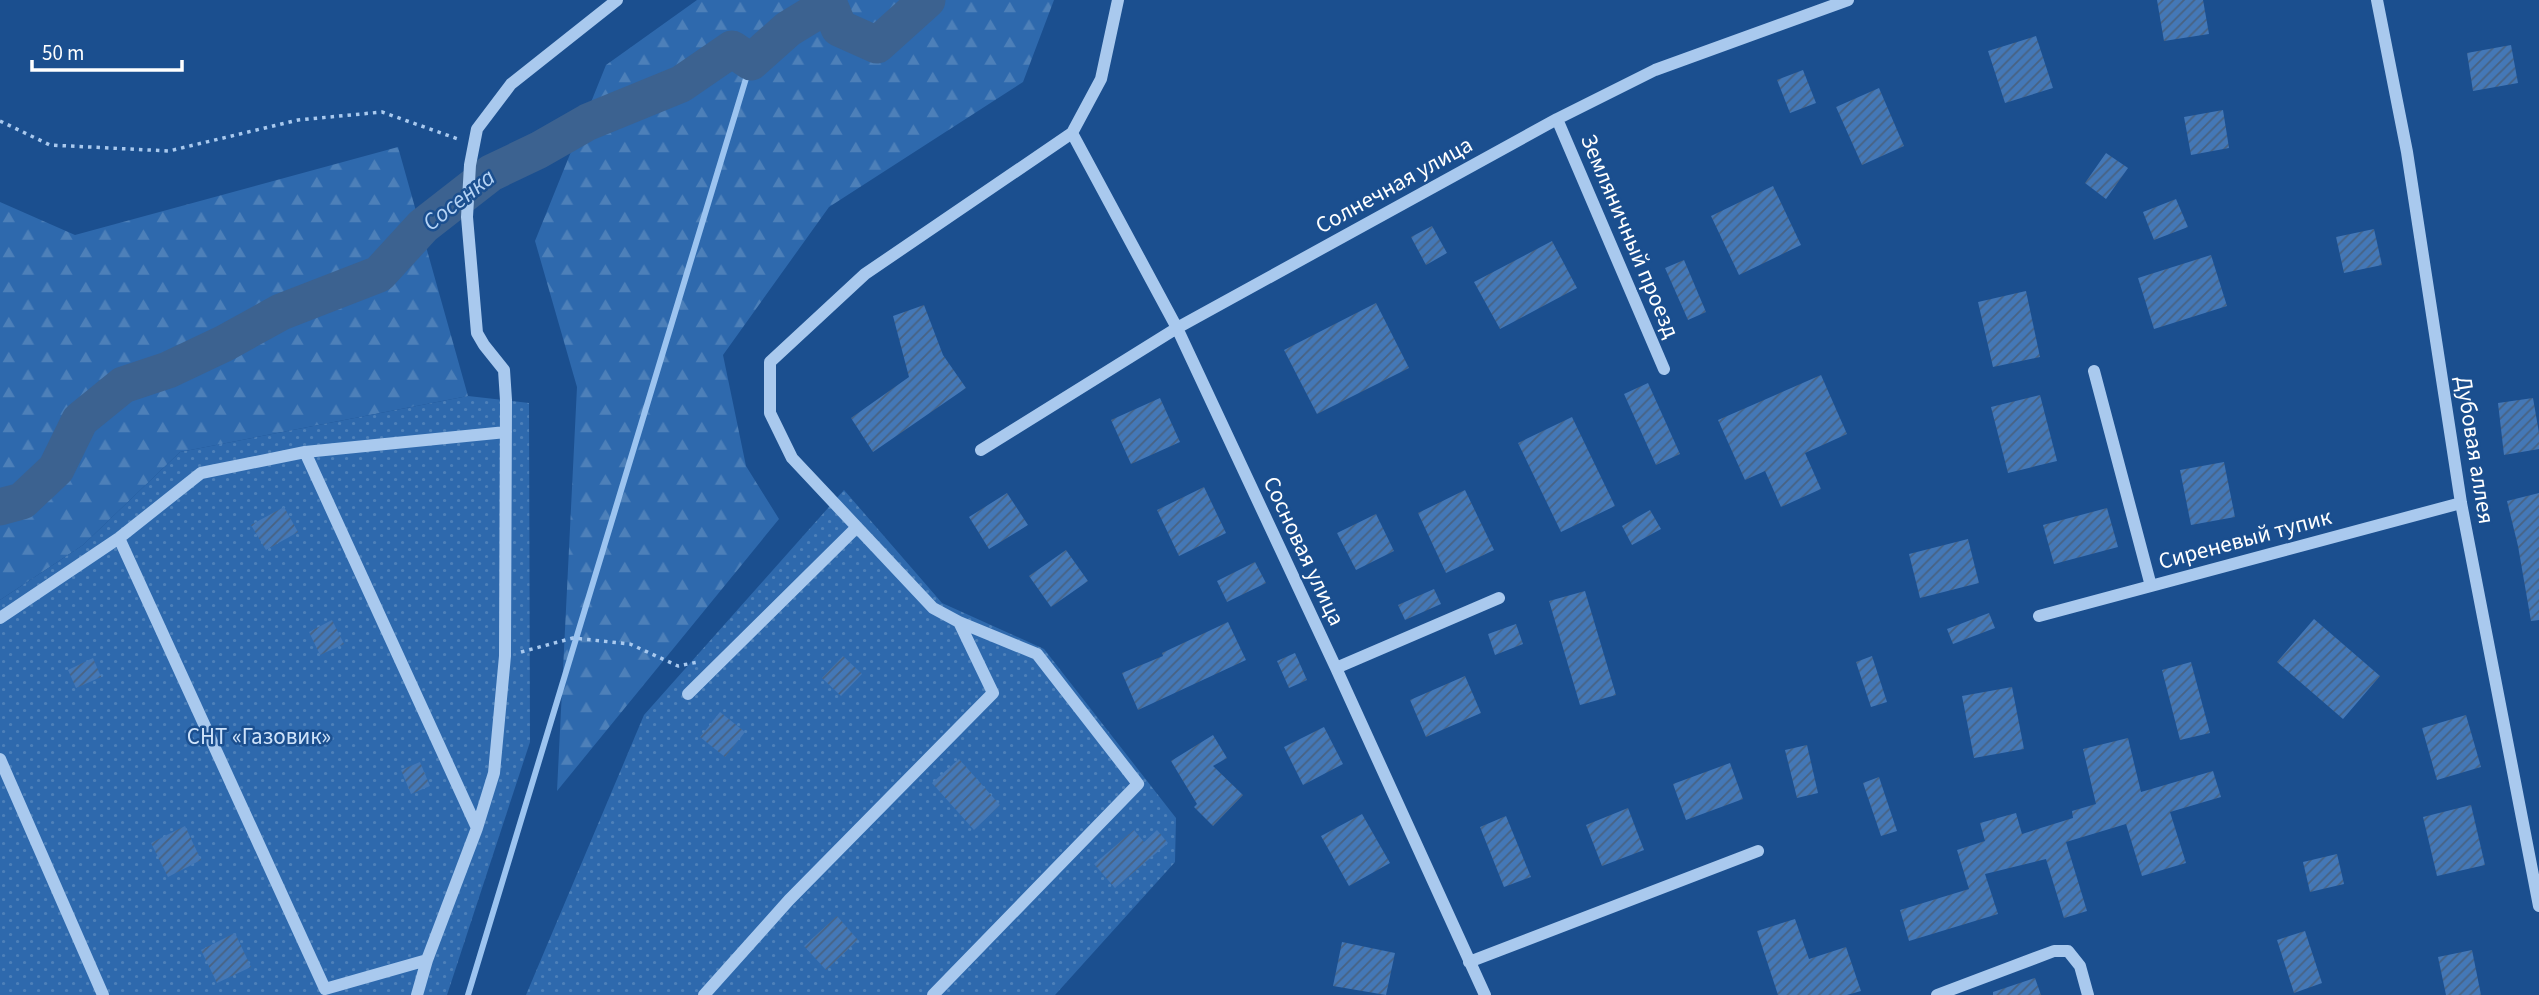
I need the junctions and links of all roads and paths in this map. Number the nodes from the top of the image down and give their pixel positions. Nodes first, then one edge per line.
1 (617, 0) edge
2 (1118, 0) edge
3 (1847, 0) edge
4 (2377, 0) edge
5 (1558, 119) junction
6 (0, 121) edge
7 (1072, 133) junction
8 (474, 145) junction
9 (1177, 328) junction
10 (1664, 369) dead end
11 (2094, 370) dead end
12 (506, 432) junction
13 (981, 450) dead end
14 (305, 452) junction
15 (2461, 503) junction
16 (857, 527) junction
17 (119, 538) junction
18 (2151, 586) junction
19 (1499, 598) dead end
20 (2039, 616) dead end
21 (0, 618) edge
22 (959, 622) junction
23 (728, 655) junction
24 (505, 656) junction
25 (1336, 668) junction
26 (688, 694) dead end
27 (0, 759) edge
28 (477, 828) junction
29 (1758, 851) dead end
30 (2539, 906) edge
31 (427, 960) junction
32 (1469, 962) junction
33 (103, 995) edge
34 (417, 995) edge
35 (704, 995) edge
36 (933, 995) edge
37 (1485, 995) edge
38 (1937, 995) edge
39 (2088, 995) edge

1 - 8 lane
2 - 7 lane
3 - 5 lane, Солнечная улица
4 - 15 lane, Дубовая аллея
5 - 9 lane, Солнечная улица
5 - 10 lane, Земляничный проезд
6 - 8 path
7 - 9 lane, Сосновая улица
7 - 16 lane
8 - 12 lane
9 - 13 lane, Солнечная улица
9 - 25 lane, Сосновая улица
11 - 18 lane
12 - 14 lane
12 - 24 lane
14 - 17 lane
14 - 28 lane
15 - 18 lane, Сиреневый тупик
15 - 30 lane, Дубовая аллея
16 - 22 lane
16 - 23 lane
17 - 21 lane
17 - 31 lane
18 - 20 lane, Сиреневый тупик
19 - 25 lane
22 - 35 lane
22 - 36 lane
23 - 24 path
23 - 26 lane
24 - 28 lane
25 - 32 lane, Сосновая улица
27 - 33 lane
28 - 31 lane
29 - 32 lane
31 - 34 lane
32 - 37 lane, Сосновая улица
38 - 39 lane

